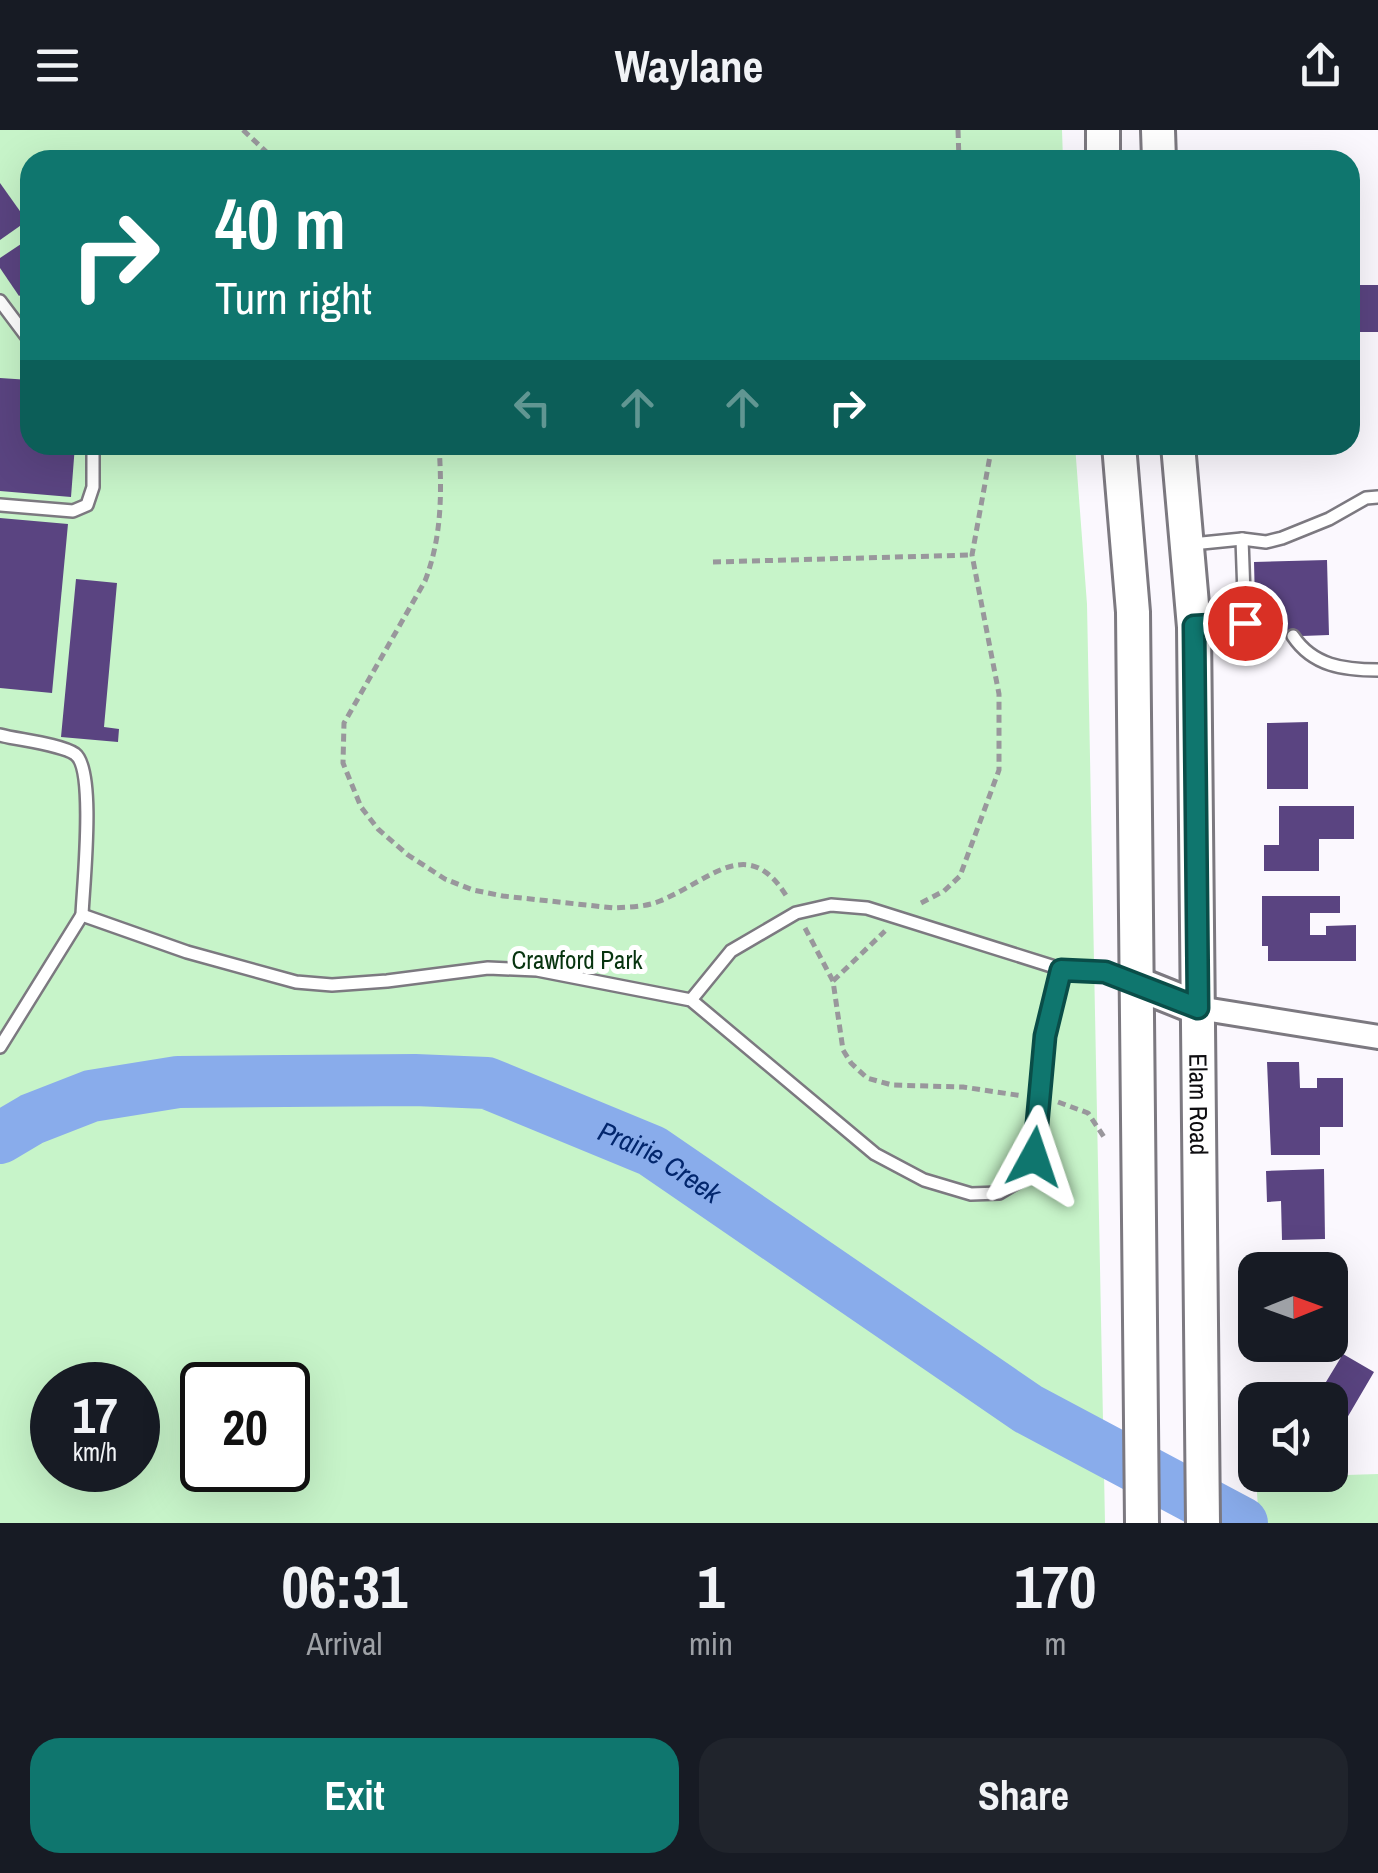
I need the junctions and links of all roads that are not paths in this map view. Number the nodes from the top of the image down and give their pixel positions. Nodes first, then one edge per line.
1 (0, 301) edge
2 (20, 328) edge
3 (92, 455) edge
4 (1121, 455) edge
5 (1179, 455) edge
6 (1378, 496) edge
7 (0, 505) edge
8 (1242, 539) junction
9 (1187, 544) junction
10 (1274, 621) dead end
11 (1245, 623) junction
12 (1194, 626) junction
13 (1293, 636) dead end
14 (1378, 670) edge
15 (0, 735) edge
16 (82, 914) junction
17 (1061, 970) junction
18 (1138, 984) junction
19 (691, 1000) junction
20 (1198, 1008) junction
21 (1378, 1037) edge
22 (0, 1047) edge
23 (1142, 1523) edge
24 (1202, 1523) edge

1 - 2 lane
3 - 7 lane
4 - 18 main road
5 - 9 main road, Elam Road
6 - 8 lane
8 - 9 lane
8 - 11 lane
9 - 12 main road, Elam Road
10 - 11 lane
11 - 12 lane
12 - 20 main road, Elam Road
13 - 14 lane
15 - 16 lane
16 - 19 lane
16 - 22 lane
17 - 18 lane
17 - 19 lane
17 - 19 lane
18 - 20 main road
18 - 23 main road
20 - 21 street
20 - 24 main road, Elam Road

